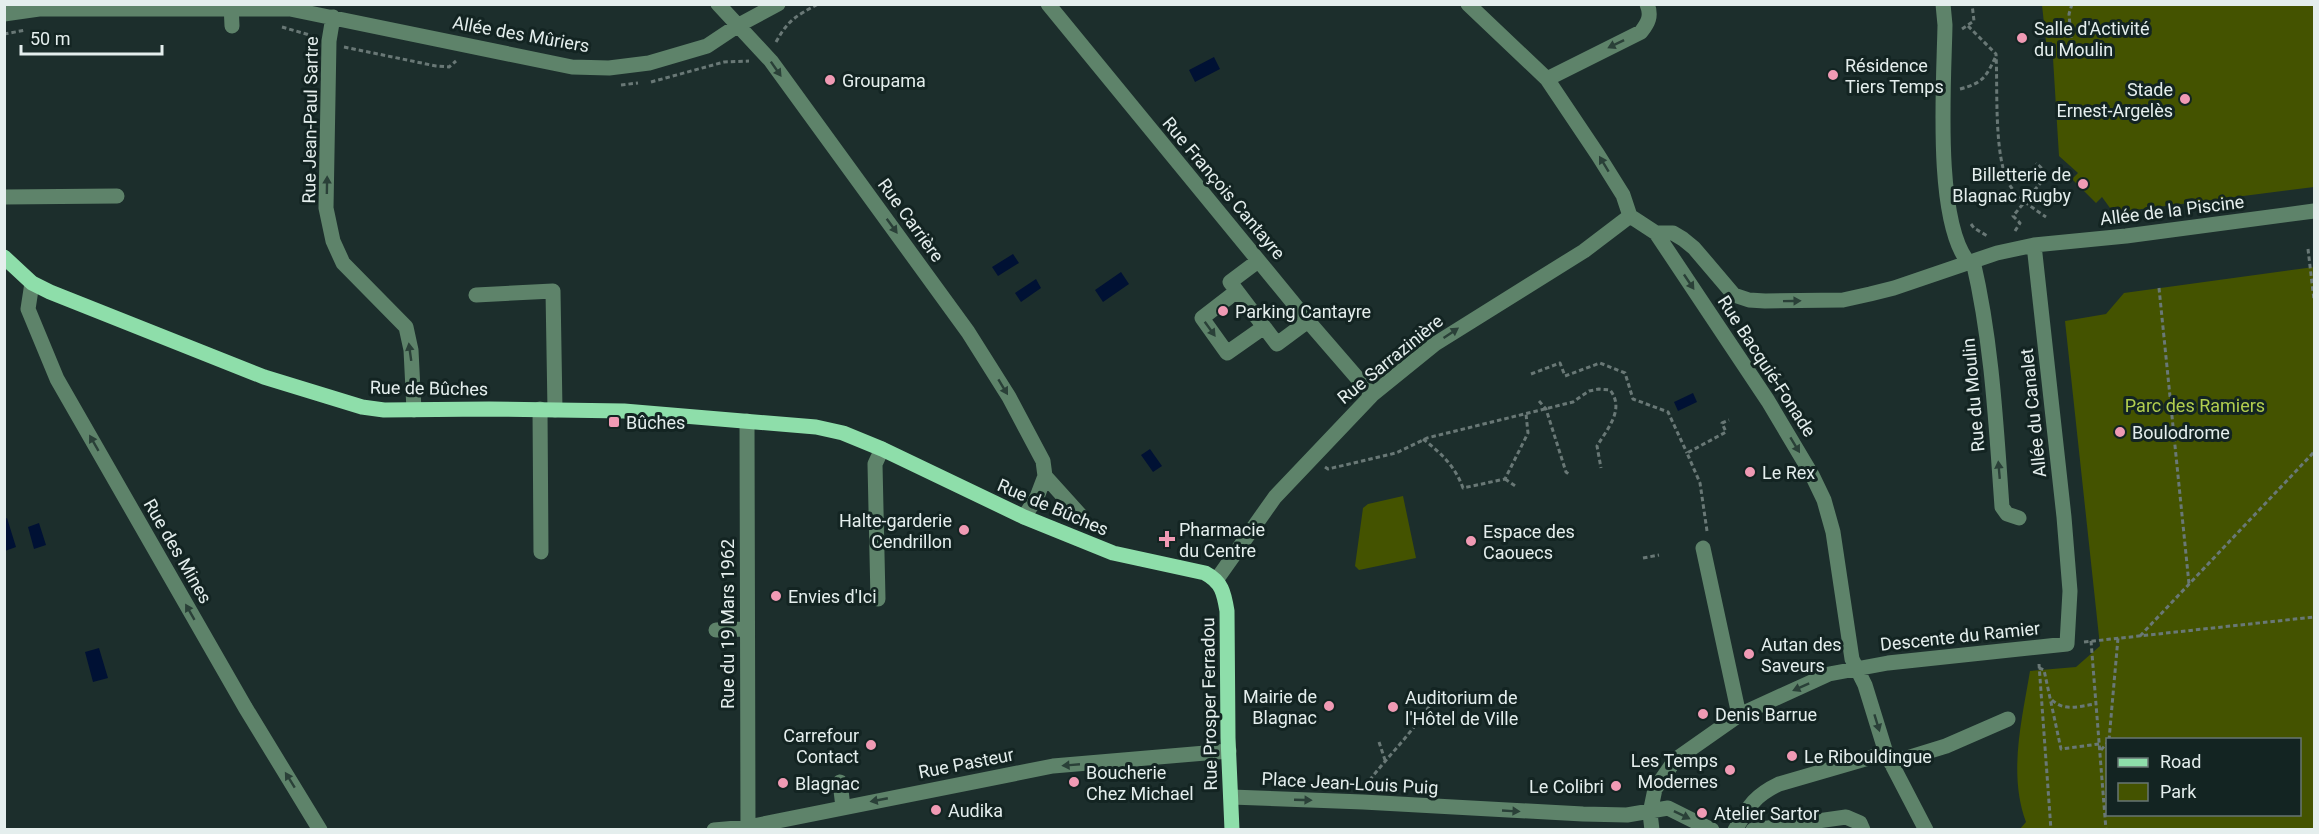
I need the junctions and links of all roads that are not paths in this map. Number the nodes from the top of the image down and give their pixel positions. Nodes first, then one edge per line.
1 (718, 4) edge
2 (778, 4) edge
3 (1048, 4) edge
4 (1468, 4) edge
5 (1647, 4) edge
6 (1943, 4) edge
7 (231, 6) edge
8 (38, 7) edge
9 (4, 14) edge
10 (333, 17) junction
11 (232, 26) dead end
12 (737, 26) junction
13 (1547, 79) junction
14 (117, 196) dead end
15 (4, 197) edge
16 (2314, 211) edge
17 (1630, 216) junction
18 (1656, 233) junction
19 (2034, 245) junction
20 (4, 257) edge
21 (1258, 261) junction
22 (1970, 261) junction
23 (32, 283) junction
24 (1237, 291) junction
25 (476, 295) dead end
26 (1308, 321) junction
27 (1264, 327) junction
28 (1372, 395) junction
29 (414, 410) junction
30 (547, 410) junction
31 (747, 422) junction
32 (882, 449) junction
33 (1045, 476) junction
34 (1024, 517) junction
35 (1082, 517) dead end
36 (2019, 518) dead end
37 (1703, 548) road end
38 (541, 552) dead end
39 (1217, 579) junction
40 (878, 599) dead end
41 (746, 629) junction
42 (716, 630) dead end
43 (2067, 644) joint
44 (1857, 668) junction
45 (1739, 715) junction
46 (2008, 720) dead end
47 (1229, 751) junction
48 (1889, 758) junction
49 (840, 782) dead end
50 (1238, 797) junction
51 (843, 807) junction
52 (1650, 813) junction
53 (748, 828) edge
54 (320, 830) edge
55 (714, 830) edge
56 (1232, 830) edge
57 (1652, 830) edge
58 (1712, 830) edge
59 (1735, 830) edge
60 (1753, 830) edge
61 (1863, 830) edge
62 (1926, 830) edge

1 - 12 street, Rue Carrière
2 - 12 street, Allée des Mûriers
3 - 21 street, Rue François Cantayre
4 - 13 street
5 -> 13 street
6 - 22 street, Rue du Moulin
7 - 8 street, Allée des Mûriers
7 - 10 street, Allée des Mûriers
7 - 11 street
8 - 9 street, Allée des Mûriers
10 - 12 street, Allée des Mûriers
29 -> 10 street, Rue Jean-Paul Sartre
12 -> 33 street, Rue Carrière
17 -> 13 street
14 - 15 street
16 - 19 street, Allée de la Piscine
17 - 18 street
28 -> 17 street, Rue Sarrazinière
18 -> 22 street
18 -> 44 street, Rue Bacquié-Fonade
19 - 22 street
19 - 43 street, Allée du Canalet
20 - 23 main road, Rue de Bûches
21 - 24 street
21 - 26 street, Rue François Cantayre
36 -> 22 street, Rue du Moulin
23 - 29 main road, Rue de Bûches
54 -> 23 street, Rue des Mines
24 - 27 street
24 -> 27 street
25 - 30 street
26 - 27 street
26 - 28 street, Rue François Cantayre
28 - 39 street, Rue Sarrazinière
29 - 30 main road, Rue de Bûches
30 - 31 main road, Rue de Bûches
30 - 38 street
31 - 32 main road, Rue de Bûches
31 - 41 street, Rue du 19 Mars 1962
32 - 34 main road, Rue de Bûches
32 - 40 street
33 - 34 street
33 - 35 street, Rue Carrière
34 - 39 main road, Rue de Bûches
37 - 45 street
39 - 47 main road, Rue Prosper Ferradou
41 - 42 street
41 - 53 street, Rue du 19 Mars 1962
43 - 44 street, Descente du Ramier
44 -> 45 street, Descente du Ramier
44 -> 48 street, Rue Bacquié-Fonade
45 - 52 street, Descente du Ramier
46 - 48 street
47 - 50 main road, Rue Prosper Ferradou
47 -> 51 street, Rue Pasteur
48 - 59 street
48 - 62 street, Rue Bacquié-Fonade
49 - 51 street
50 -> 52 street, Place Jean-Louis Puig
50 - 56 main road, Rue Prosper Ferradou
51 - 53 street, Rue Pasteur
52 - 57 street
52 -> 58 street, Place Jean-Louis Puig
53 - 55 street, Rue Pasteur
60 - 61 street

